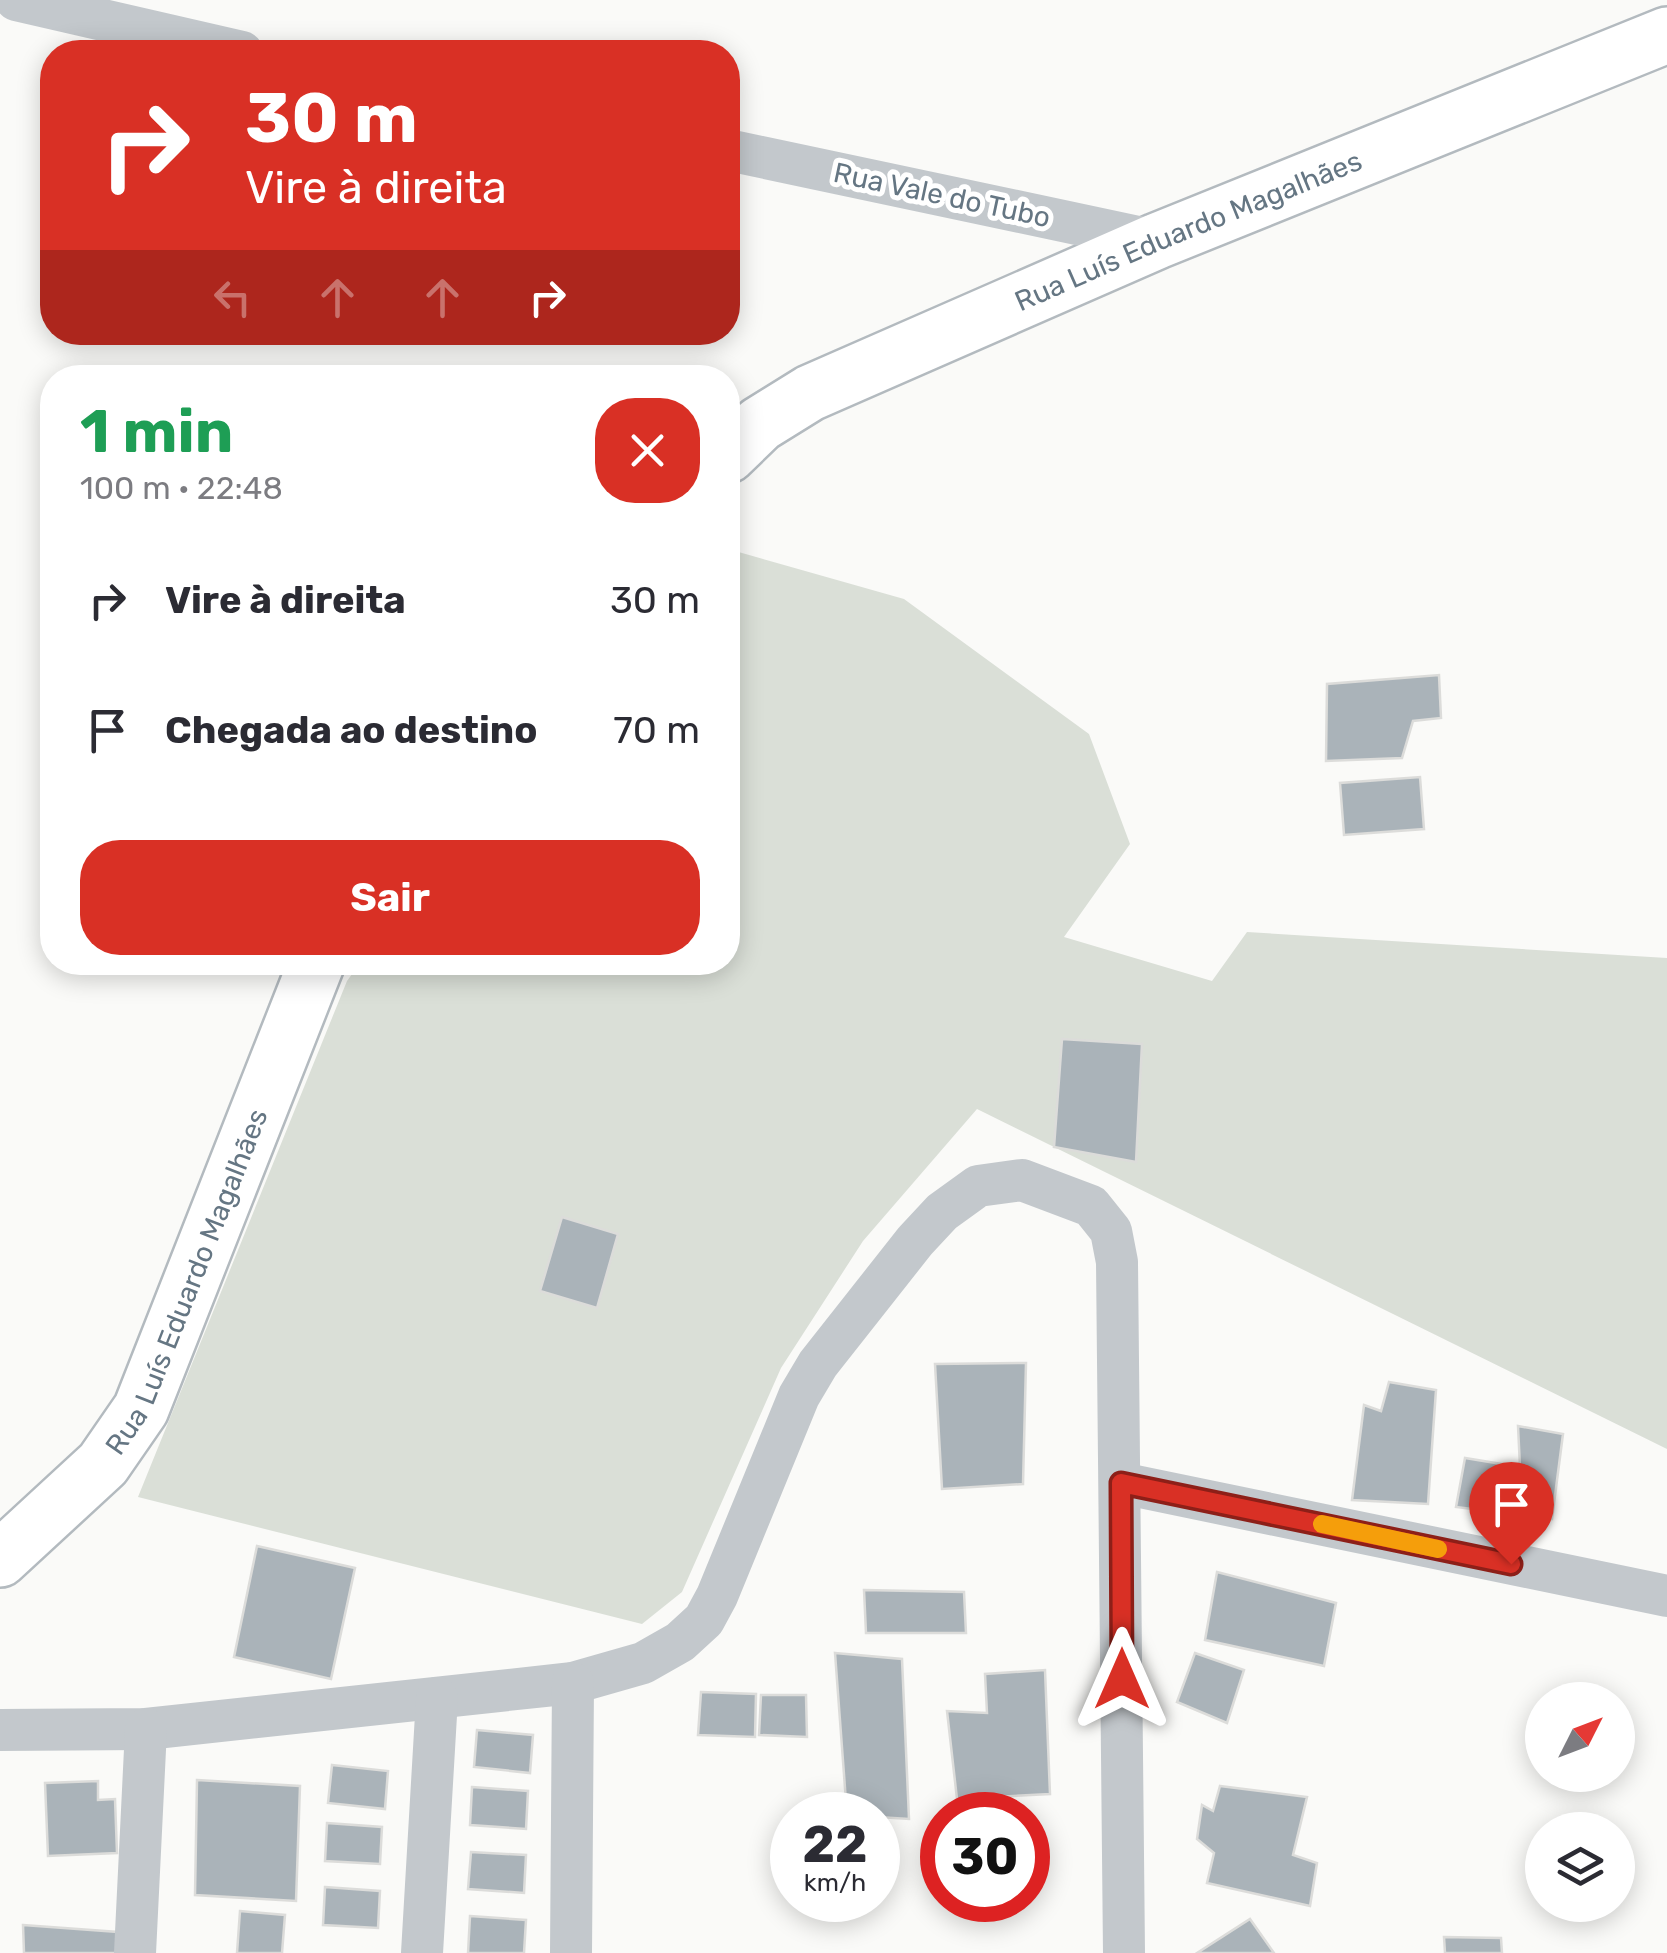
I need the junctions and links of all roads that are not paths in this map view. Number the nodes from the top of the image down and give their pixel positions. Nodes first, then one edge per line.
1 (16, 0) edge
2 (1667, 35) edge
3 (190, 40) edge
4 (740, 153) edge
5 (1157, 240) junction
6 (740, 443) edge
7 (312, 975) edge
8 (1121, 1483) junction
9 (0, 1559) edge
10 (1667, 1596) edge
11 (573, 1683) junction
12 (438, 1698) junction
13 (146, 1729) junction
14 (0, 1730) edge
15 (135, 1953) edge
16 (422, 1953) edge
17 (571, 1953) edge
18 (1124, 1953) edge

1 - 3 street
2 - 5 main road, Rua Luís Eduardo Magalhães
4 - 5 street, Rua Vale do Tubo
5 - 6 main road, Rua Luís Eduardo Magalhães
7 - 9 main road, Rua Luís Eduardo Magalhães
8 - 10 street
8 - 11 street
8 - 18 street
11 - 12 street
11 - 17 street
12 - 13 street
12 - 16 street
13 - 14 street
13 - 15 street

